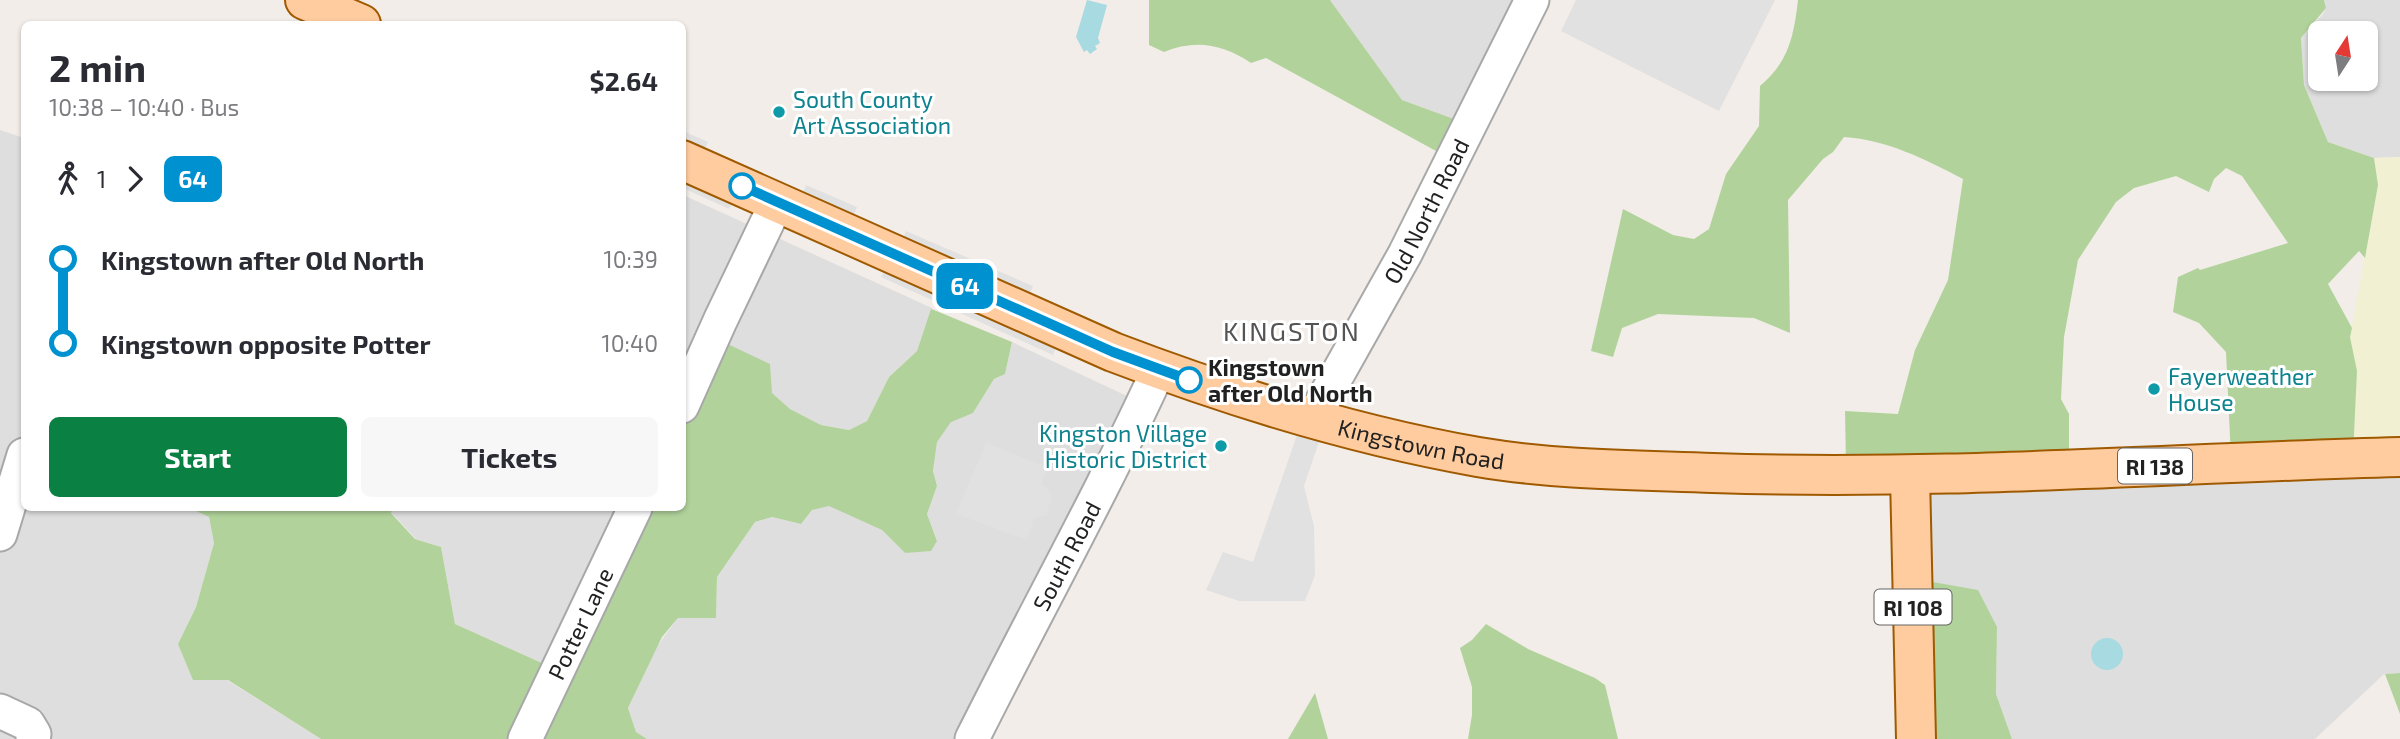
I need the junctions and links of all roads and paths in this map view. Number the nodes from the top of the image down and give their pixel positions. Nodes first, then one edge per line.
1 (305, 0) edge
2 (1532, 0) edge
3 (360, 16) edge
4 (686, 162) edge
5 (777, 202) junction
6 (1159, 369) junction
7 (686, 397) edge
8 (1313, 418) junction
9 (2400, 457) edge
10 (21, 465) edge
11 (1910, 475) junction
12 (634, 511) edge
13 (0, 534) edge
14 (0, 711) edge
15 (38, 737) edge
16 (525, 739) edge
17 (972, 739) edge
18 (1916, 739) edge

1 - 3 main road
2 - 8 street, Old North Road
4 - 5 main road, Kingstown Road / RI 138
5 - 6 main road, Kingstown Road / RI 138
5 - 7 street
6 - 8 main road, Kingstown Road / RI 138
6 - 17 street, South Road
8 - 11 main road, Kingstown Road / RI 138
9 - 11 main road, RI 138
10 - 13 street
11 - 18 main road, RI 108
12 - 16 street, Potter Lane
14 - 15 street

